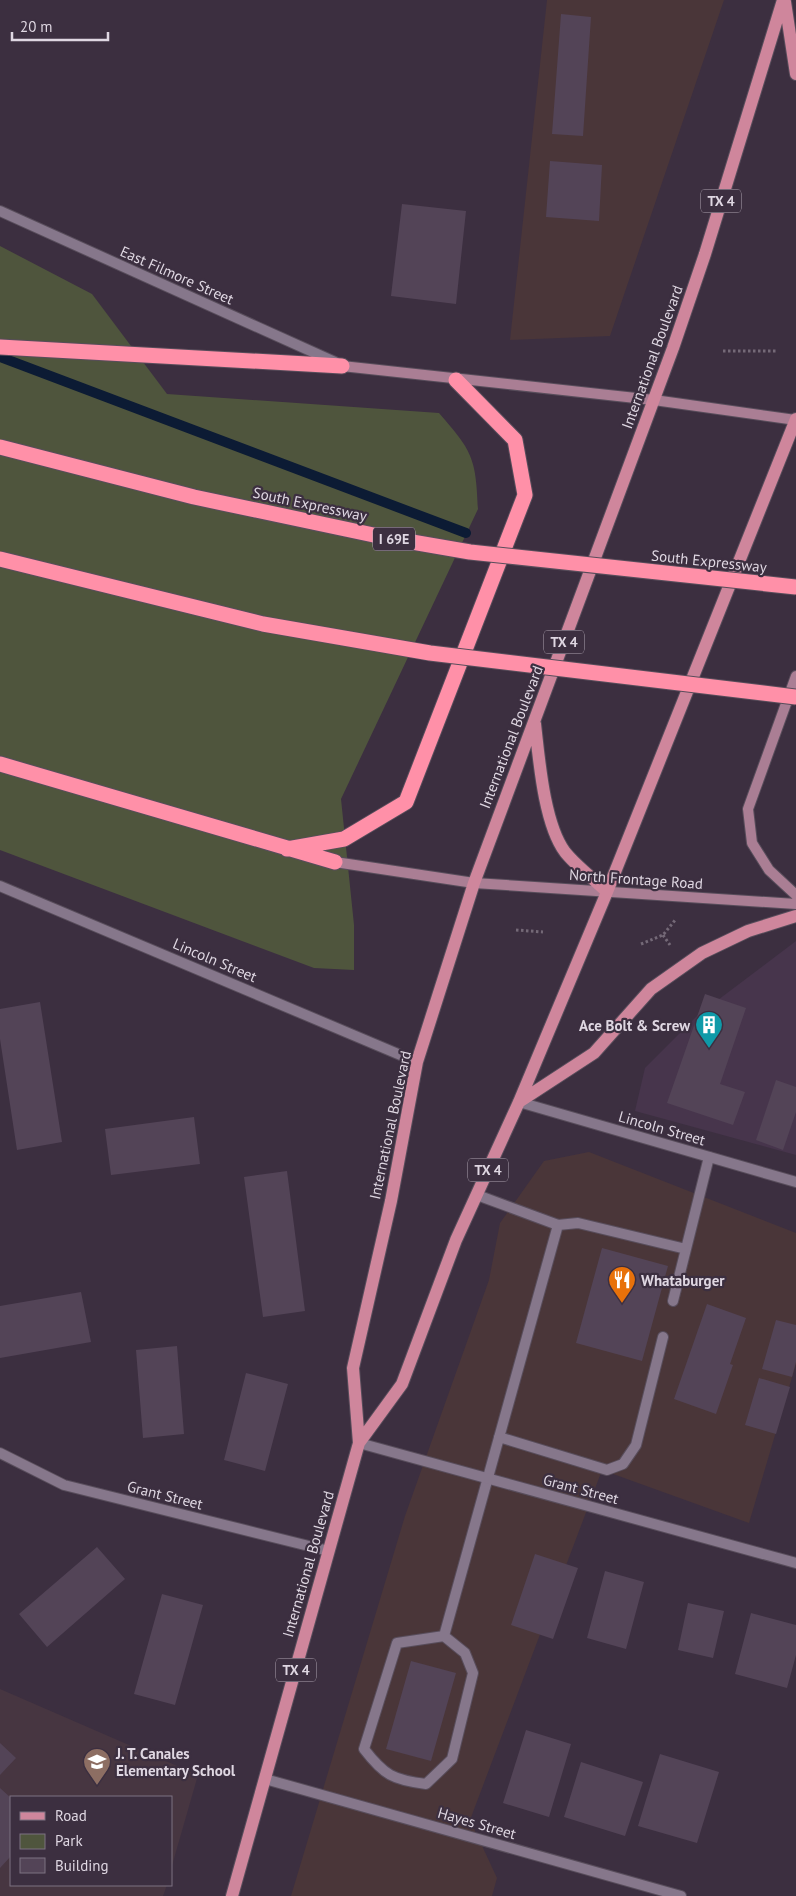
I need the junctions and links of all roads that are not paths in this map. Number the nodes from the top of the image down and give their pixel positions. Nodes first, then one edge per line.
1 (784, 0) edge
2 (795, 58) edge
3 (796, 74) edge
4 (0, 211) edge
5 (0, 347) edge
6 (342, 366) junction
7 (456, 380) junction
8 (654, 400) junction
9 (796, 419) edge
10 (0, 447) edge
11 (0, 559) edge
12 (796, 587) edge
13 (796, 676) edge
14 (796, 696) edge
15 (534, 721) junction
16 (0, 764) edge
17 (287, 849) junction
18 (335, 862) joint
19 (474, 884) junction
20 (0, 886) edge
21 (607, 892) junction
22 (796, 895) edge
23 (796, 904) edge
24 (796, 916) edge
25 (417, 1062) junction
26 (519, 1102) junction
27 (709, 1157) junction
28 (796, 1182) edge
29 (476, 1196) junction
30 (558, 1224) junction
31 (686, 1249) junction
32 (673, 1301) dead end
33 (663, 1337) dead end
34 (499, 1437) junction
35 (359, 1443) junction
36 (0, 1453) edge
37 (488, 1478) junction
38 (329, 1551) junction
39 (796, 1563) edge
40 (444, 1636) junction
41 (265, 1779) junction
42 (232, 1896) edge
43 (681, 1896) edge

1 - 2 main road, International Boulevard / TX 4
1 - 8 main road, International Boulevard / TX 4
2 - 3 main road, International Boulevard / TX 4
4 - 6 street, East Filmore Street
5 - 6 highway
6 - 7 main road
7 - 8 main road
7 - 17 highway
8 - 9 main road
8 - 15 main road, International Boulevard / TX 4
9 - 21 main road, International Boulevard / TX 4
10 - 12 highway, South Expressway / I 69E, bridge
11 - 14 highway, bridge
13 - 22 main road
15 - 19 main road, International Boulevard / TX 4
15 - 21 main road
16 - 17 highway
17 - 18 highway
18 - 19 main road, North Frontage Road
19 - 21 main road, North Frontage Road
19 - 25 main road, International Boulevard / TX 4
20 - 25 street, Lincoln Street
21 - 23 main road, North Frontage Road
21 - 26 main road, International Boulevard / TX 4
24 - 26 main road
25 - 35 main road, International Boulevard / TX 4
26 - 27 street, Lincoln Street
26 - 29 main road, International Boulevard / TX 4
27 - 28 street, Lincoln Street
27 - 31 street
29 - 30 street
29 - 35 main road, International Boulevard / TX 4
30 - 31 street
30 - 34 street
31 - 32 street
33 - 34 street
34 - 37 street
35 - 37 street, Grant Street
35 - 38 main road, International Boulevard / TX 4
36 - 38 street, Grant Street
37 - 39 street, Grant Street
37 - 40 street
38 - 41 main road, International Boulevard / TX 4
40 - 40 street
41 - 42 main road, International Boulevard / TX 4
41 - 43 street, Hayes Street

